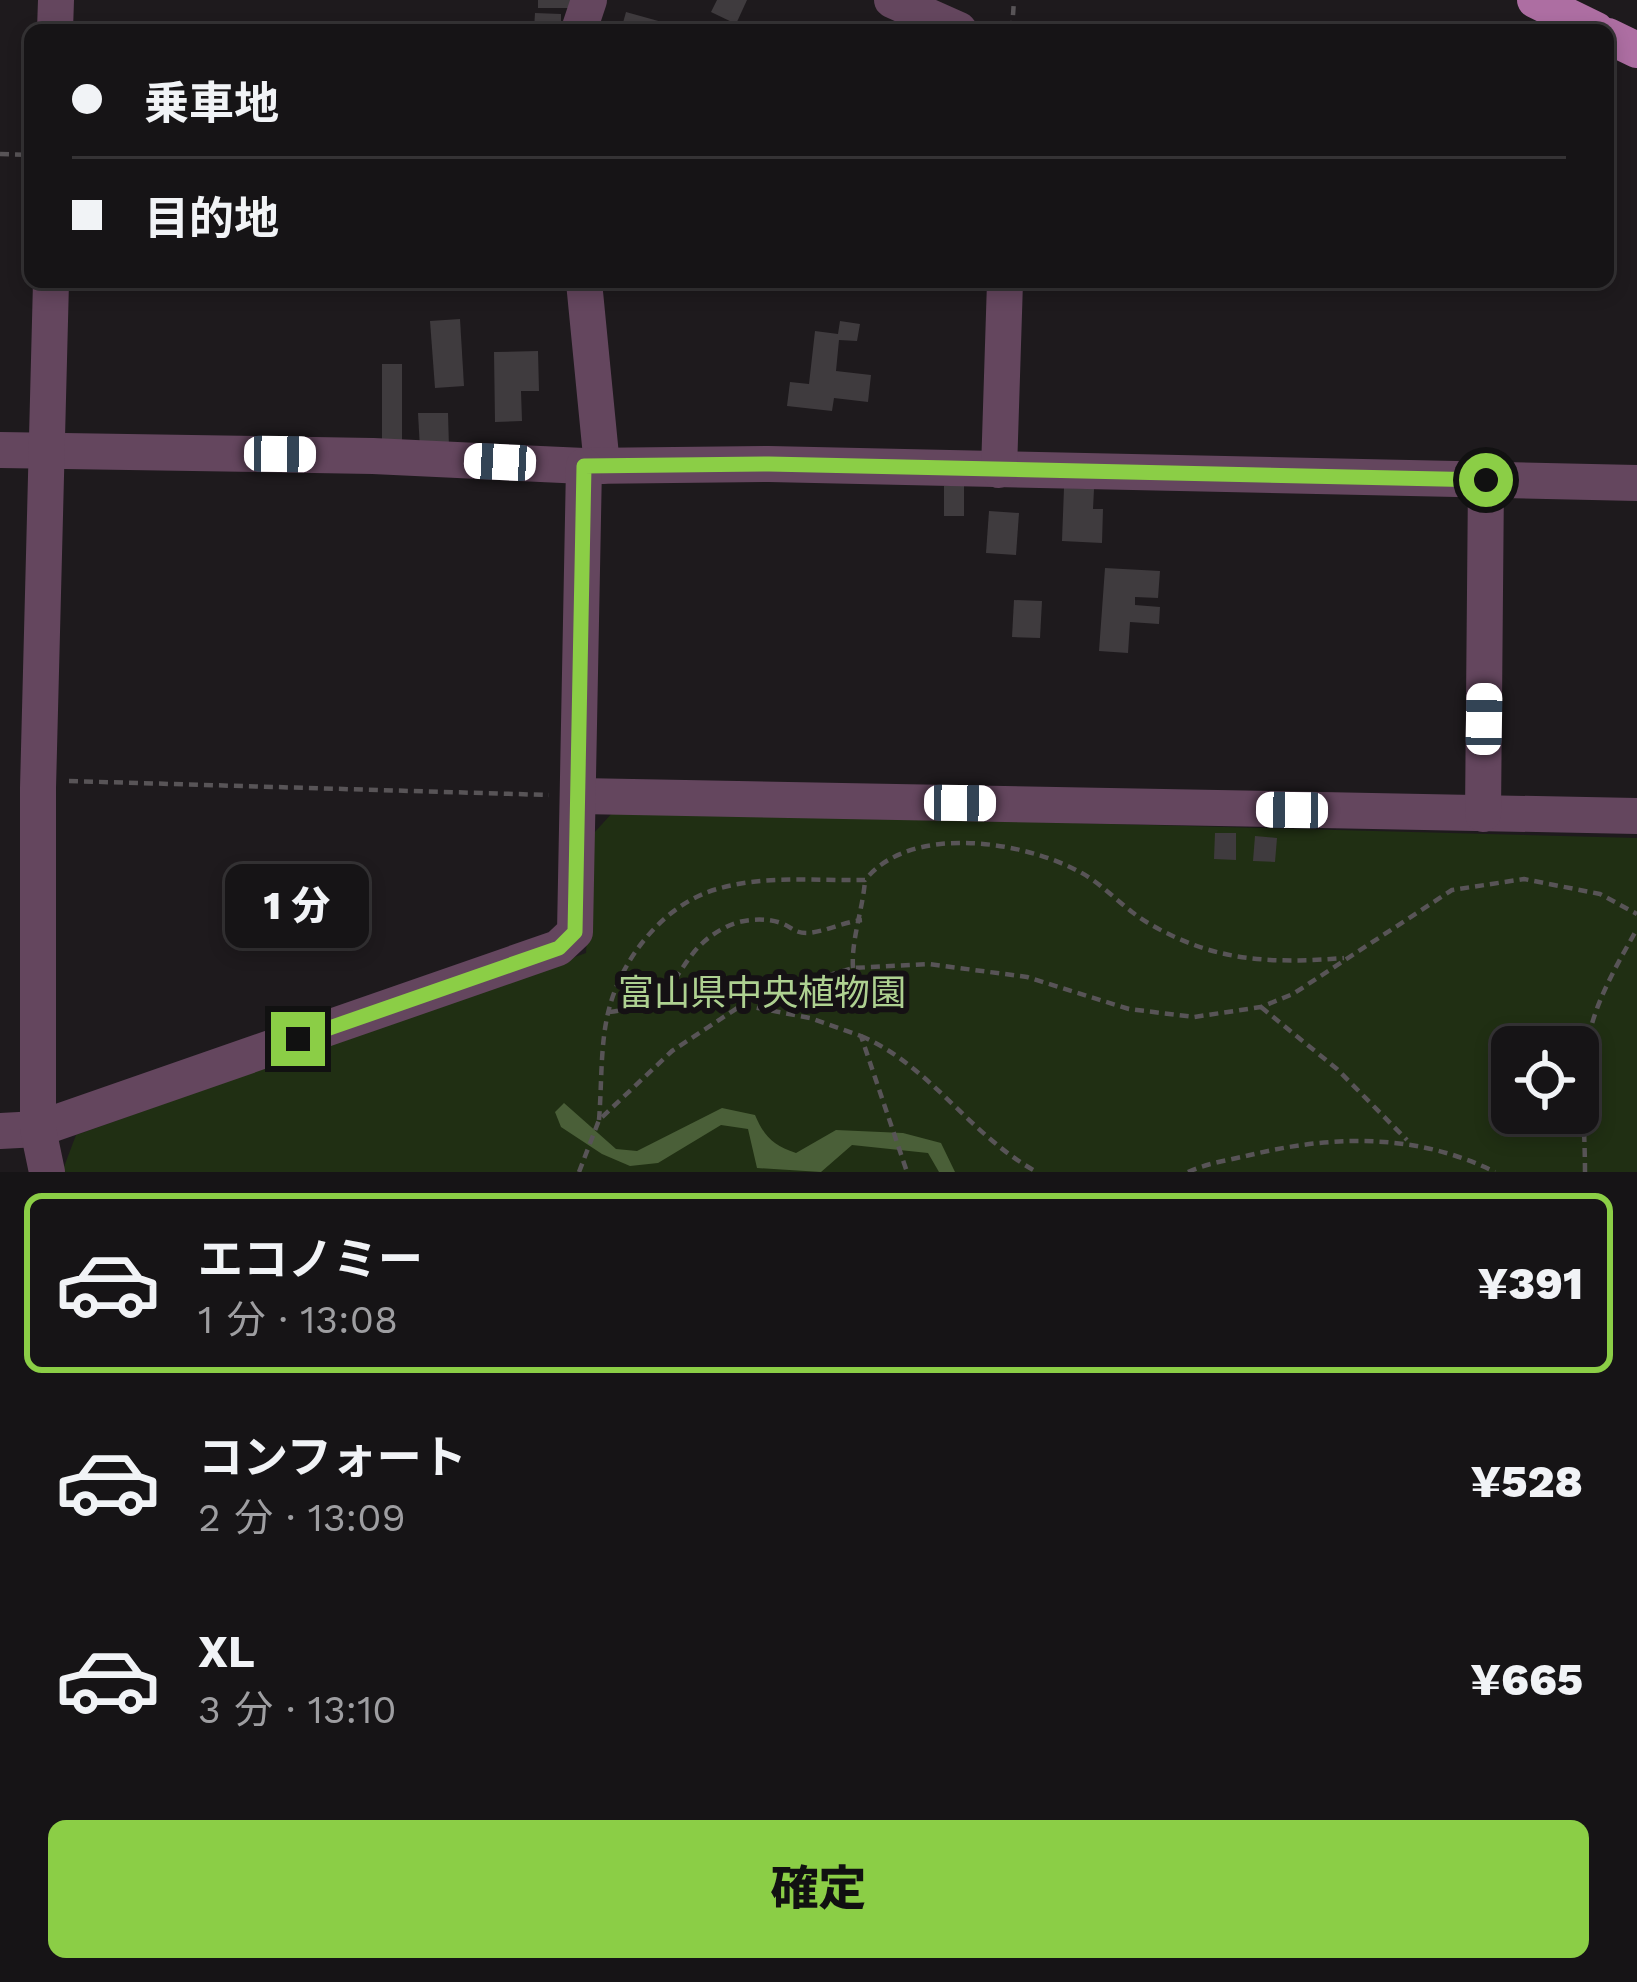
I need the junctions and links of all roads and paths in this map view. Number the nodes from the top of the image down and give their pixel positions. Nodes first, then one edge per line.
1 (892, 0) edge
2 (1534, 0) edge
3 (946, 24) edge
4 (1584, 24) edge
5 (51, 288) edge
6 (584, 288) edge
7 (1005, 288) edge
8 (0, 450) edge
9 (48, 451) junction
10 (593, 466) junction
11 (999, 470) junction
12 (1486, 480) junction
13 (1637, 483) edge
14 (39, 780) junction
15 (580, 796) junction
16 (1483, 814) junction
17 (1637, 816) edge
18 (865, 880) junction
19 (1637, 914) edge
20 (862, 920) junction
21 (1637, 928) edge
22 (1347, 958) dead end
23 (854, 968) junction
24 (742, 1005) junction
25 (1261, 1007) junction
26 (608, 1012) junction
27 (862, 1036) junction
28 (598, 1120) junction
29 (38, 1129) junction
30 (0, 1131) edge
31 (1409, 1143) junction
32 (47, 1172) edge
33 (579, 1172) edge
34 (907, 1172) edge
35 (1037, 1172) edge
36 (1188, 1172) edge
37 (1495, 1172) edge
38 (1585, 1172) edge

1 - 3 street
2 - 4 main road
5 - 9 street
6 - 10 street
7 - 11 street
8 - 9 street
9 - 10 street
9 - 14 street
10 - 11 street
10 - 15 street
11 - 12 street
12 - 13 street
12 - 16 street
14 - 15 path
14 - 29 street
15 - 16 street
15 - 29 street
16 - 17 street
18 - 20 path
18 - 22 path
18 - 26 path
19 - 25 path
20 - 23 path
20 - 26 path
21 - 38 path
23 - 24 path
23 - 25 path
24 - 27 path
24 - 28 path
25 - 31 path
26 - 28 path
27 - 34 path
27 - 35 path
28 - 33 path
29 - 30 street
29 - 32 street
31 - 36 path
31 - 37 path

